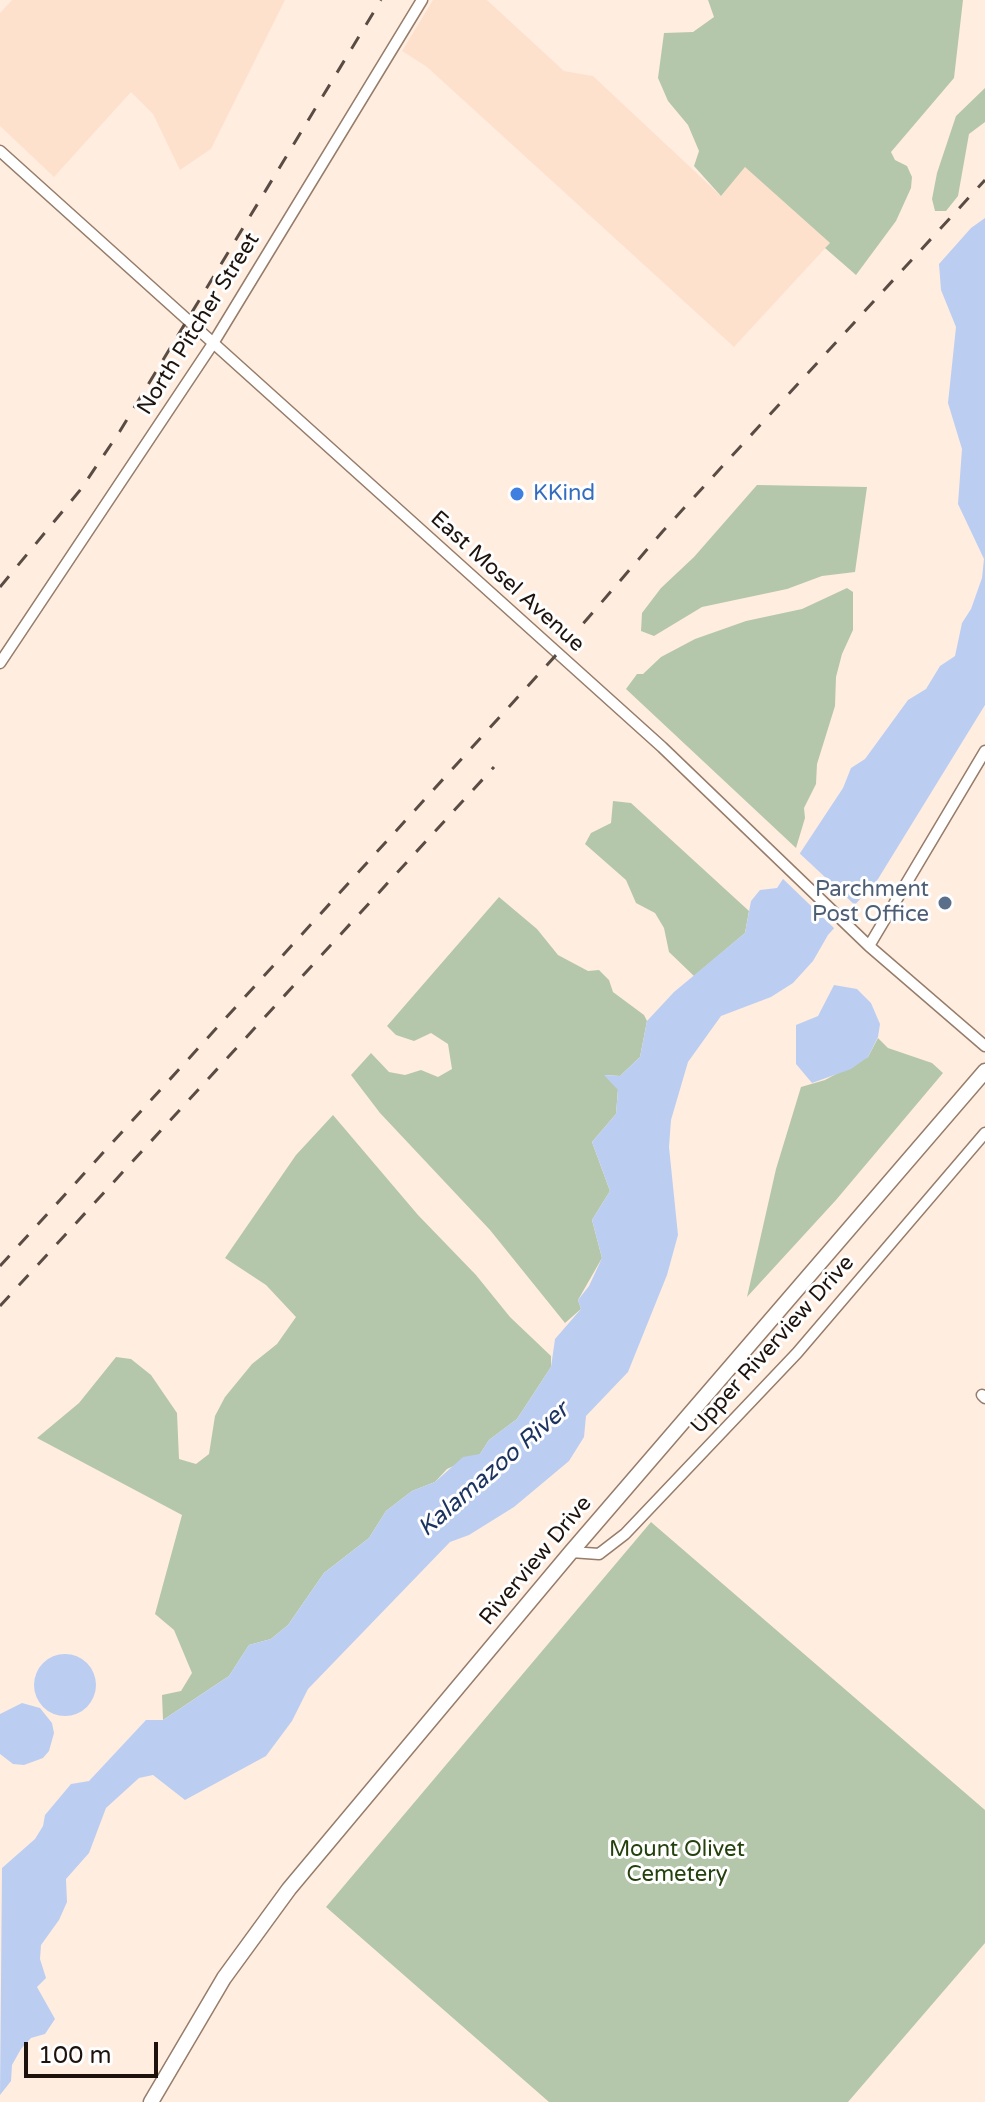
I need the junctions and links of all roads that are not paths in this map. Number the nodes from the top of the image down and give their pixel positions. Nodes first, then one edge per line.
1 (422, 0) edge
2 (0, 151) edge
3 (212, 345) junction
4 (0, 663) edge
5 (985, 751) edge
6 (869, 946) junction
7 (985, 1046) edge
8 (985, 1071) edge
9 (985, 1133) edge
10 (571, 1552) junction
11 (151, 2102) edge

1 - 3 street, North Pitcher Street
2 - 3 street, East Mosel Avenue
3 - 4 street, North Pitcher Street
3 - 6 street, East Mosel Avenue
5 - 6 street
6 - 7 street, East Mosel Avenue
8 - 10 street, Riverview Drive
9 - 10 street, Upper Riverview Drive
10 - 11 street, Riverview Drive

